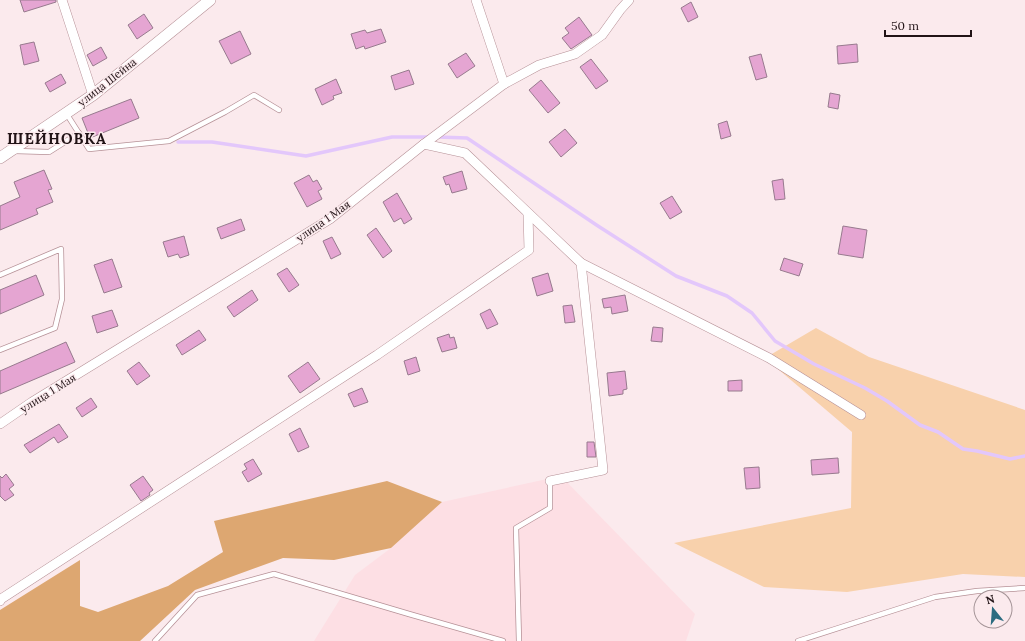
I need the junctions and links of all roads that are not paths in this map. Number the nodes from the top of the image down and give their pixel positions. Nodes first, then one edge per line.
1 (62, 0) edge
2 (210, 0) edge
3 (476, 0) edge
4 (629, 0) edge
5 (504, 84) junction
6 (93, 95) junction
7 (279, 110) dead end
8 (66, 113) junction
9 (79, 133) junction
10 (424, 144) junction
11 (11, 151) junction
12 (0, 158) edge
13 (528, 214) junction
14 (581, 263) junction
15 (0, 275) edge
16 (0, 350) edge
17 (861, 415) dead end
18 (0, 424) edge
19 (550, 481) joint
20 (1025, 588) edge
21 (0, 601) edge
22 (155, 641) edge
23 (503, 641) edge
24 (519, 641) edge
25 (798, 641) edge

1 - 6 street
2 - 6 street, улица Шейна
3 - 5 street
4 - 5 street, улица 1 Мая
5 - 10 street, улица 1 Мая
6 - 8 street, улица Шейна
7 - 9 lane
8 - 9 lane
8 - 11 street, улица Шейна
9 - 11 lane
10 - 13 street
10 - 18 street, улица 1 Мая
11 - 12 street, улица Шейна
13 - 14 street
13 - 21 street
14 - 17 street
14 - 19 street
15 - 16 lane
19 - 24 lane
20 - 25 lane
22 - 23 lane

